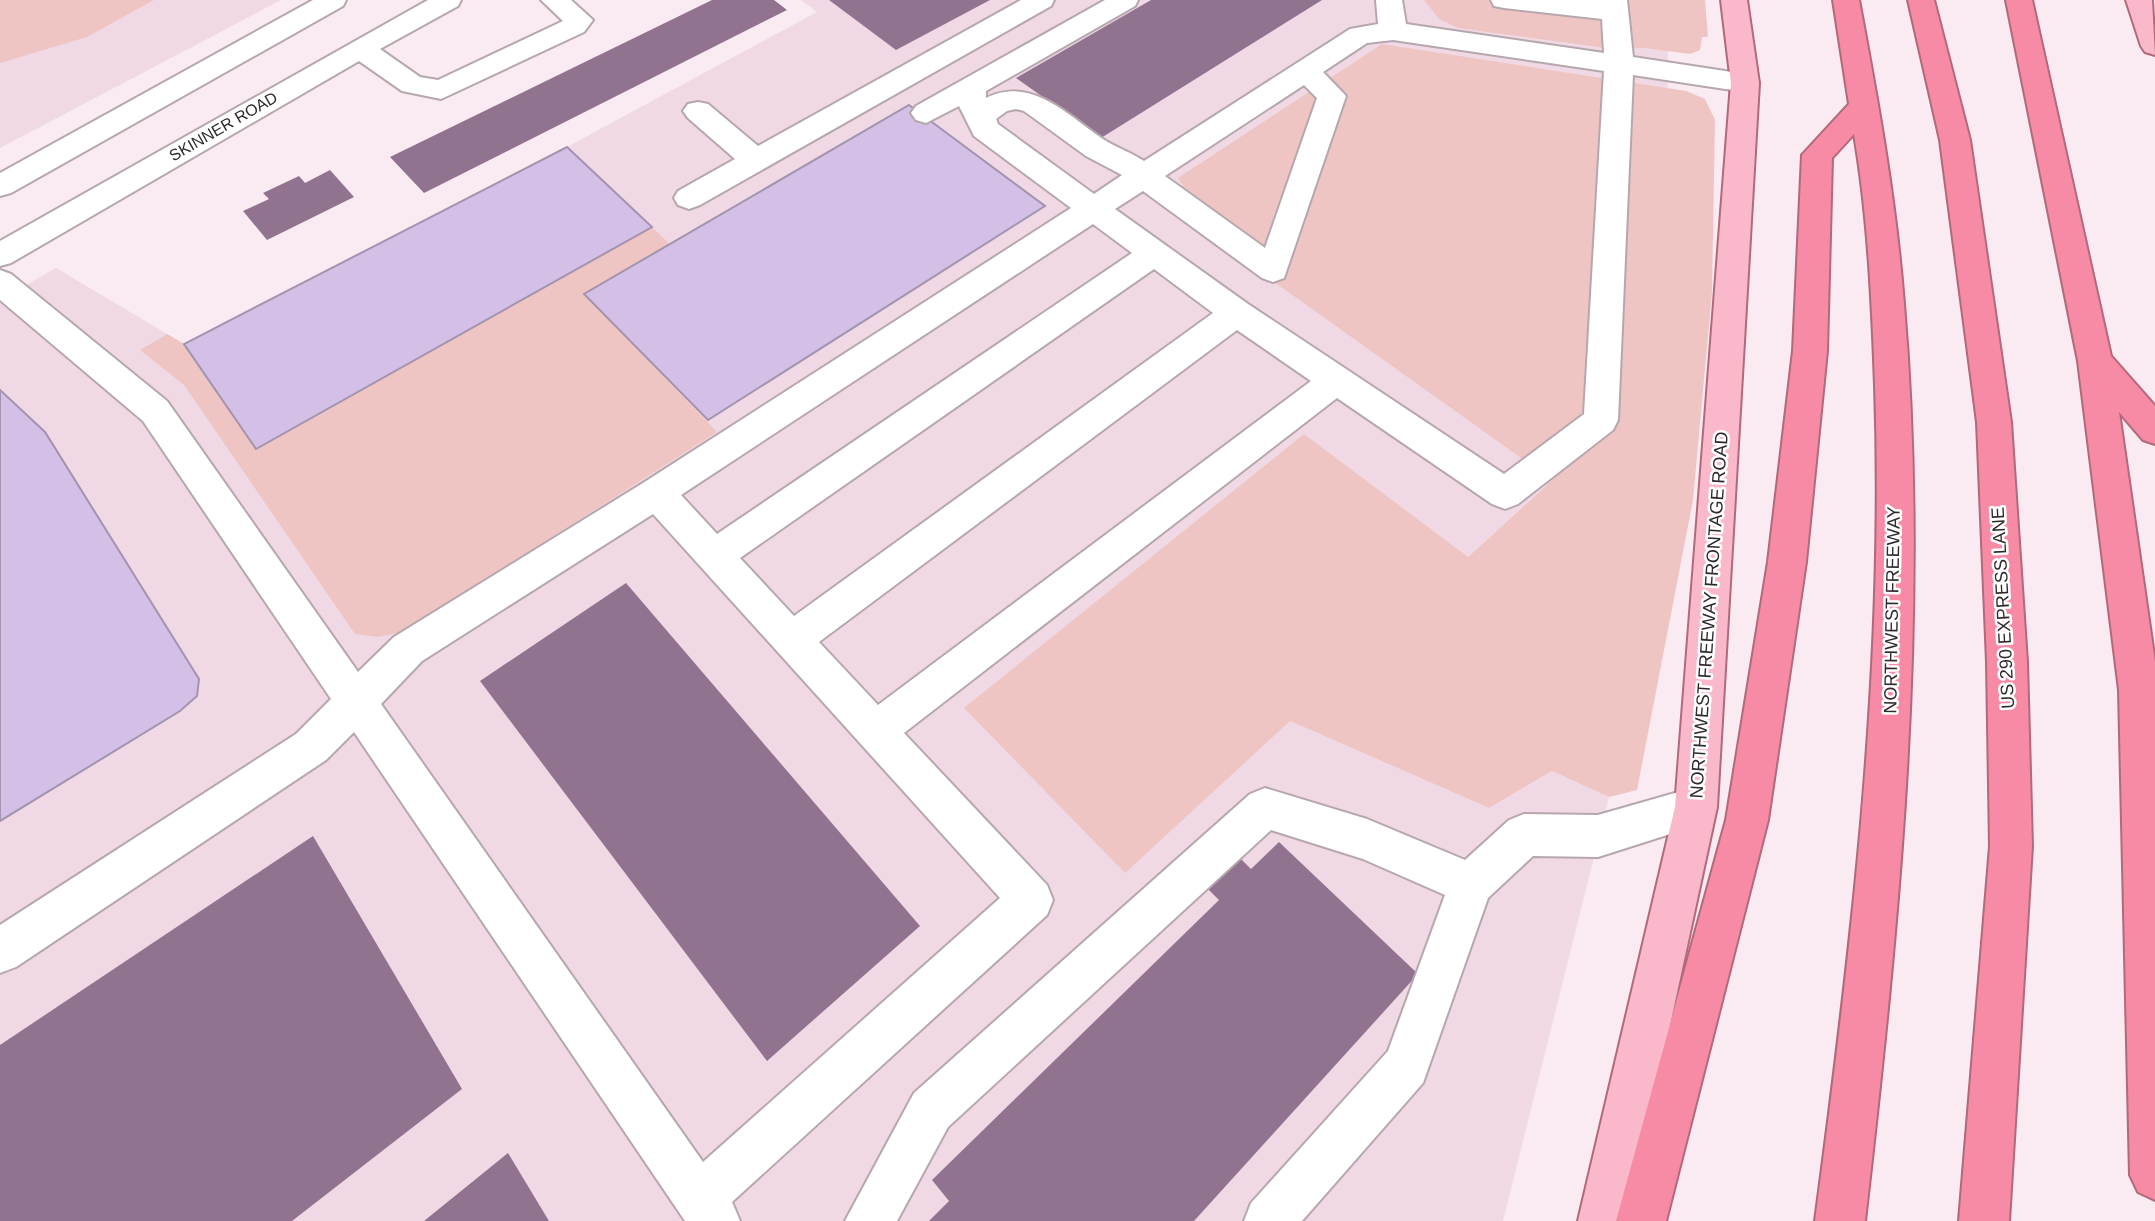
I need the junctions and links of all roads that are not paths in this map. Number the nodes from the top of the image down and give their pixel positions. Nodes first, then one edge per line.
1 (333, 0) edge
2 (448, 0) edge
3 (554, 0) edge
4 (1041, 0) edge
5 (1125, 0) edge
6 (1504, 0) edge
7 (1734, 0) edge
8 (1846, 0) edge
9 (1921, 0) edge
10 (2019, 0) edge
11 (2139, 0) edge
12 (1615, 6) edge
13 (1391, 15) edge
14 (2155, 46) edge
15 (360, 48) junction
16 (1619, 64) junction
17 (1305, 70) junction
18 (1745, 83) junction
19 (972, 86) junction
20 (1866, 104) junction
21 (698, 111) dead end
22 (926, 113) dead end
23 (981, 116) junction
24 (756, 161) junction
25 (1143, 176) junction
26 (0, 186) edge
27 (689, 198) dead end
28 (1093, 209) junction
29 (1153, 254) junction
30 (0, 255) edge
31 (0, 282) edge
32 (1236, 313) junction
33 (2095, 361) junction
34 (1335, 381) junction
35 (2155, 430) edge
36 (656, 493) junction
37 (714, 556) junction
38 (792, 640) junction
39 (356, 700) junction
40 (876, 731) junction
41 (1696, 807) junction
42 (1471, 884) junction
43 (0, 951) edge
44 (2155, 1175) edge
45 (708, 1210) edge
46 (870, 1221) edge
47 (1269, 1221) edge
48 (1603, 1221) edge
49 (1641, 1221) edge
50 (1840, 1221) edge
51 (1984, 1221) edge

1 - 26 street
2 - 15 street, SKINNER ROAD
3 - 15 street
4 - 24 street
5 - 19 street
6 - 12 street
7 - 18 main road, NORTHWEST FREEWAY FRONTAGE ROAD
8 - 20 highway, NORTHWEST FREEWAY
9 - 51 highway, US 290 EXPRESS LANE
10 - 33 highway
11 - 14 main road
12 - 16 street
13 - 16 street
13 - 17 street
15 - 30 street, SKINNER ROAD
16 - 18 street
16 - 34 street
17 - 25 street
17 - 25 street
18 - 41 main road, NORTHWEST FREEWAY FRONTAGE ROAD
19 - 22 street
19 - 23 street
20 - 49 highway
20 - 50 highway, NORTHWEST FREEWAY
21 - 24 street
23 - 25 street
23 - 28 street
24 - 27 street
25 - 28 street
28 - 29 street
28 - 36 street
29 - 32 street
29 - 37 street
31 - 39 street
32 - 34 street
32 - 38 street
33 - 35 highway
33 - 44 highway
34 - 40 street
36 - 37 street
36 - 39 street
37 - 38 street
38 - 40 street
39 - 43 street
39 - 45 street
40 - 45 street
41 - 42 street
41 - 48 main road, NORTHWEST FREEWAY FRONTAGE ROAD
42 - 46 street
42 - 47 street

